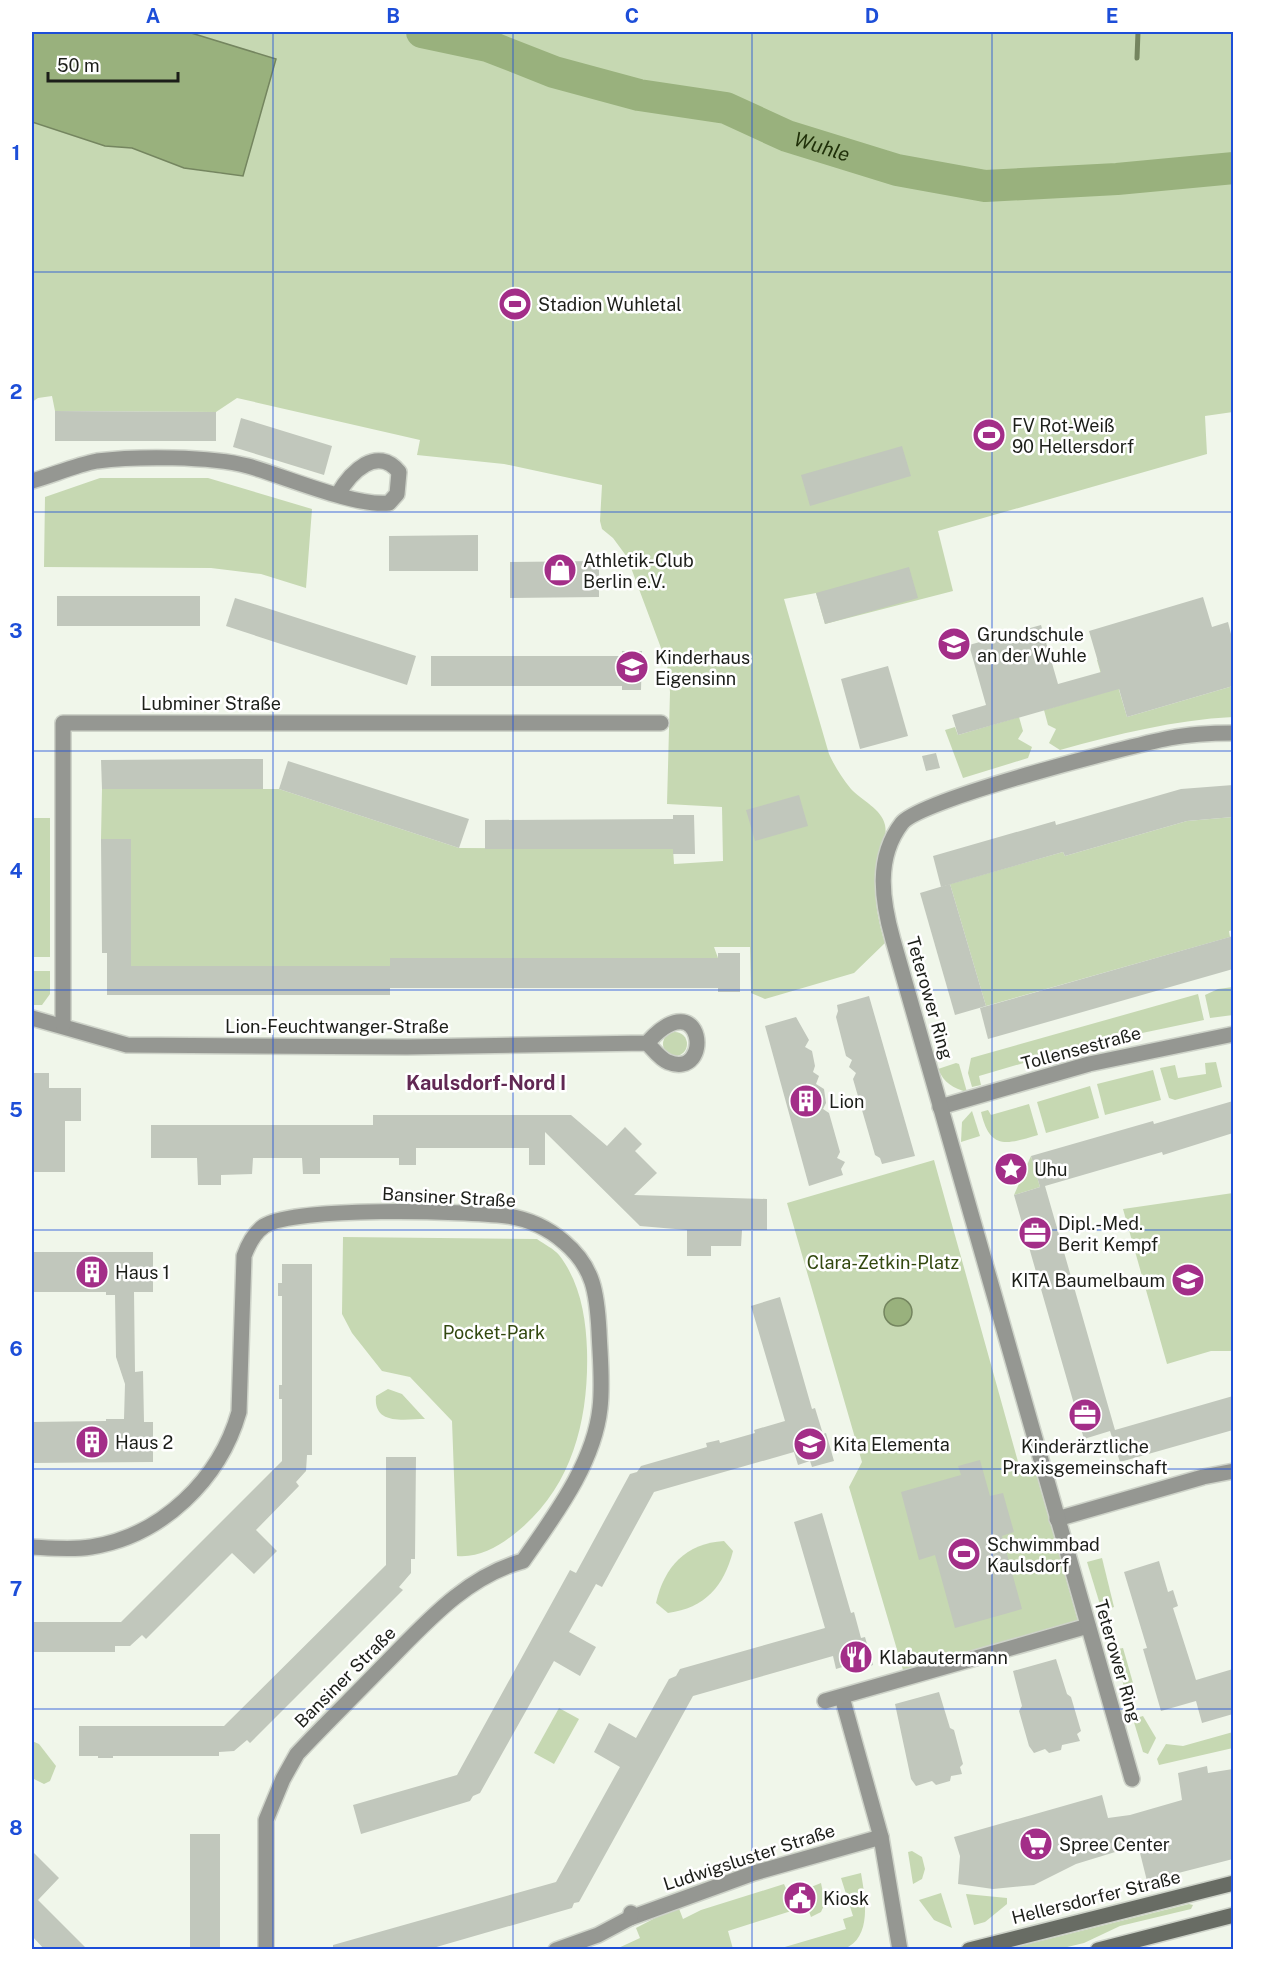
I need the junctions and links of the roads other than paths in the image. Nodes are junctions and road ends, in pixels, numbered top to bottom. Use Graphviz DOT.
graph roads {
  1 [pos="32,481"];
  2 [pos="338,494"];
  3 [pos="661,723"];
  4 [pos="1233,733"];
  5 [pos="32,1018"];
  6 [pos="63,1025"];
  7 [pos="1233,1034"];
  8 [pos="647,1043"];
  9 [pos="940,1107"];
  10 [pos="1233,1471"];
  11 [pos="1057,1519"];
  12 [pos="32,1548"];
  13 [pos="1088,1626"];
  14 [pos="842,1697"];
  15 [pos="825,1701"];
  16 [pos="1132,1779"];
  17 [pos="881,1837"];
  18 [pos="1233,1883"];
  19 [pos="1233,1915"];
  20 [pos="266,1950"];
  21 [pos="556,1950"];
  22 [pos="900,1950"];
  23 [pos="969,1950"];
  24 [pos="1098,1950"];
  1 -- 2 [label="street"];
  3 -- 6 [label="street, Lubminer Straße"];
  4 -- 9 [label="street, Teterower Ring"];
  5 -- 6 [label="street, Lion-Feuchtwanger-Straße"];
  6 -- 8 [label="street, Lion-Feuchtwanger-Straße"];
  7 -- 9 [label="street, Tollensestraße"];
  9 -- 11 [label="street, Teterower Ring"];
  10 -- 11 [label="street"];
  11 -- 13 [label="street, Teterower Ring"];
  12 -- 20 [label="street, Bansiner Straße"];
  13 -- 14 [label="street"];
  13 -- 16 [label="street, Teterower Ring"];
  14 -- 15 [label="street"];
  14 -- 17 [label="street"];
  17 -- 21 [label="street, Ludwigsluster Straße"];
  17 -- 22 [label="street"];
  18 -- 23 [label="main road, Hellersdorfer Straße"];
  19 -- 24 [label="main road"];
}
